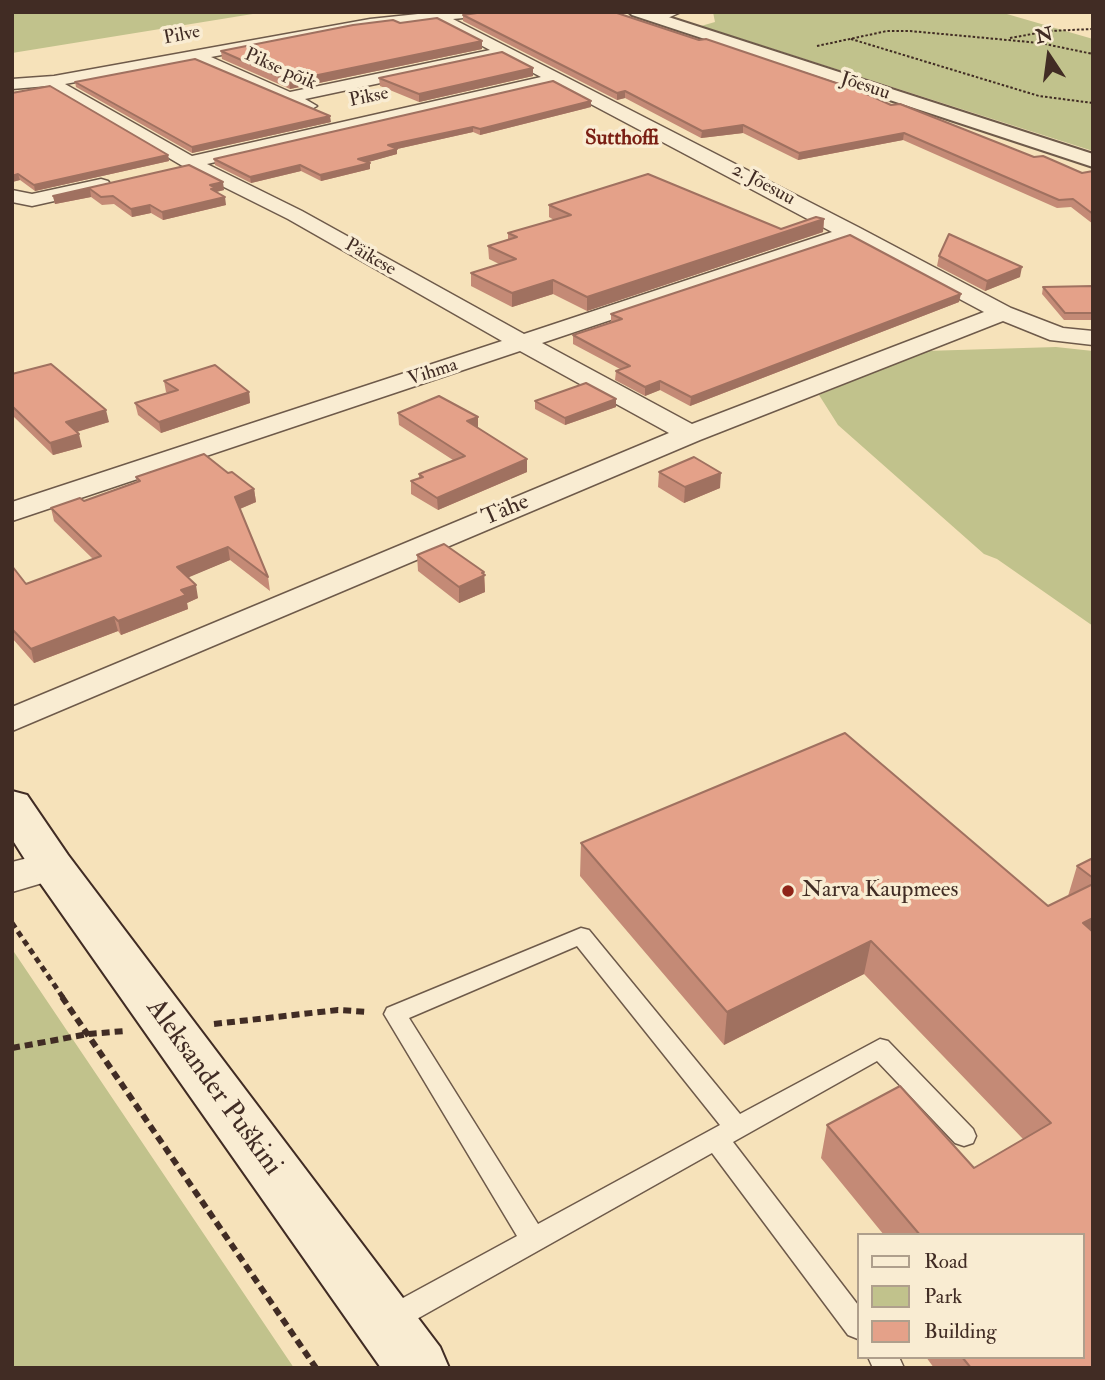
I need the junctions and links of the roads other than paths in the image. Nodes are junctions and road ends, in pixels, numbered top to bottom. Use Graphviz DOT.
graph roads {
  1 [pos="484,12"];
  2 [pos="637,12"];
  3 [pos="665,15"];
  4 [pos="438,17"];
  5 [pos="503,52"];
  6 [pos="194,55"];
  7 [pos="558,78"];
  8 [pos="54,83"];
  9 [pos="12,84"];
  10 [pos="12,92"];
  11 [pos="289,97"];
  12 [pos="350,124"];
  13 [pos="1093,161"];
  14 [pos="192,163"];
  15 [pos="168,170"];
  16 [pos="116,182"];
  17 [pos="18,198"];
  18 [pos="853,232"];
  19 [pos="1003,313"];
  20 [pos="1093,338"];
  21 [pos="525,343"];
  22 [pos="690,433"];
  23 [pos="12,512"];
  24 [pos="12,720"];
  25 [pos="12,805"];
  26 [pos="32,872"];
  27 [pos="726,1133"];
  28 [pos="964,1136"];
  29 [pos="534,1240"];
  30 [pos="383,1323"];
  31 [pos="856,1323"];
  32 [pos="418,1368"];
  1 -- 4 [label="street, Pilve"];
  2 -- 3 [label="street, Jõesuu"];
  3 -- 13 [label="street, Jõesuu"];
  4 -- 5 [label="street, 2. Jõesuu"];
  4 -- 6 [label="street, Pilve"];
  5 -- 7 [label="street, 2. Jõesuu"];
  5 -- 11 [label="street, Pikse"];
  6 -- 8 [label="street, Pilve"];
  6 -- 11 [label="street, Pikse põik"];
  7 -- 12 [label="street, Pikse"];
  7 -- 18 [label="street, 2. Jõesuu"];
  8 -- 9 [label="street, Pilve"];
  8 -- 10 [label="street"];
  8 -- 14 [label="street, Päikese"];
  11 -- 12 [label="street, Pikse põik"];
  12 -- 14 [label="street, Pikse"];
  14 -- 15 [label="street, Pikse"];
  14 -- 21 [label="street, Päikese"];
  16 -- 17 [label="street"];
  18 -- 19 [label="street, 2. Jõesuu"];
  18 -- 21 [label="street, Vihma"];
  19 -- 20 [label="street, 2. Jõesuu"];
  19 -- 22 [label="street, Tähe"];
  21 -- 22 [label="street, Päikese"];
  21 -- 23 [label="street, Vihma"];
  22 -- 24 [label="street, Tähe"];
  25 -- 26 [label="street, Aleksander Puškini"];
  26 -- 30 [label="street, Aleksander Puškini"];
  27 -- 28 [label="lane"];
  27 -- 29 [label="lane"];
  27 -- 29 [label="lane"];
  27 -- 31 [label="lane"];
  29 -- 30 [label="lane"];
  30 -- 32 [label="street, Aleksander Puškini"];
}
